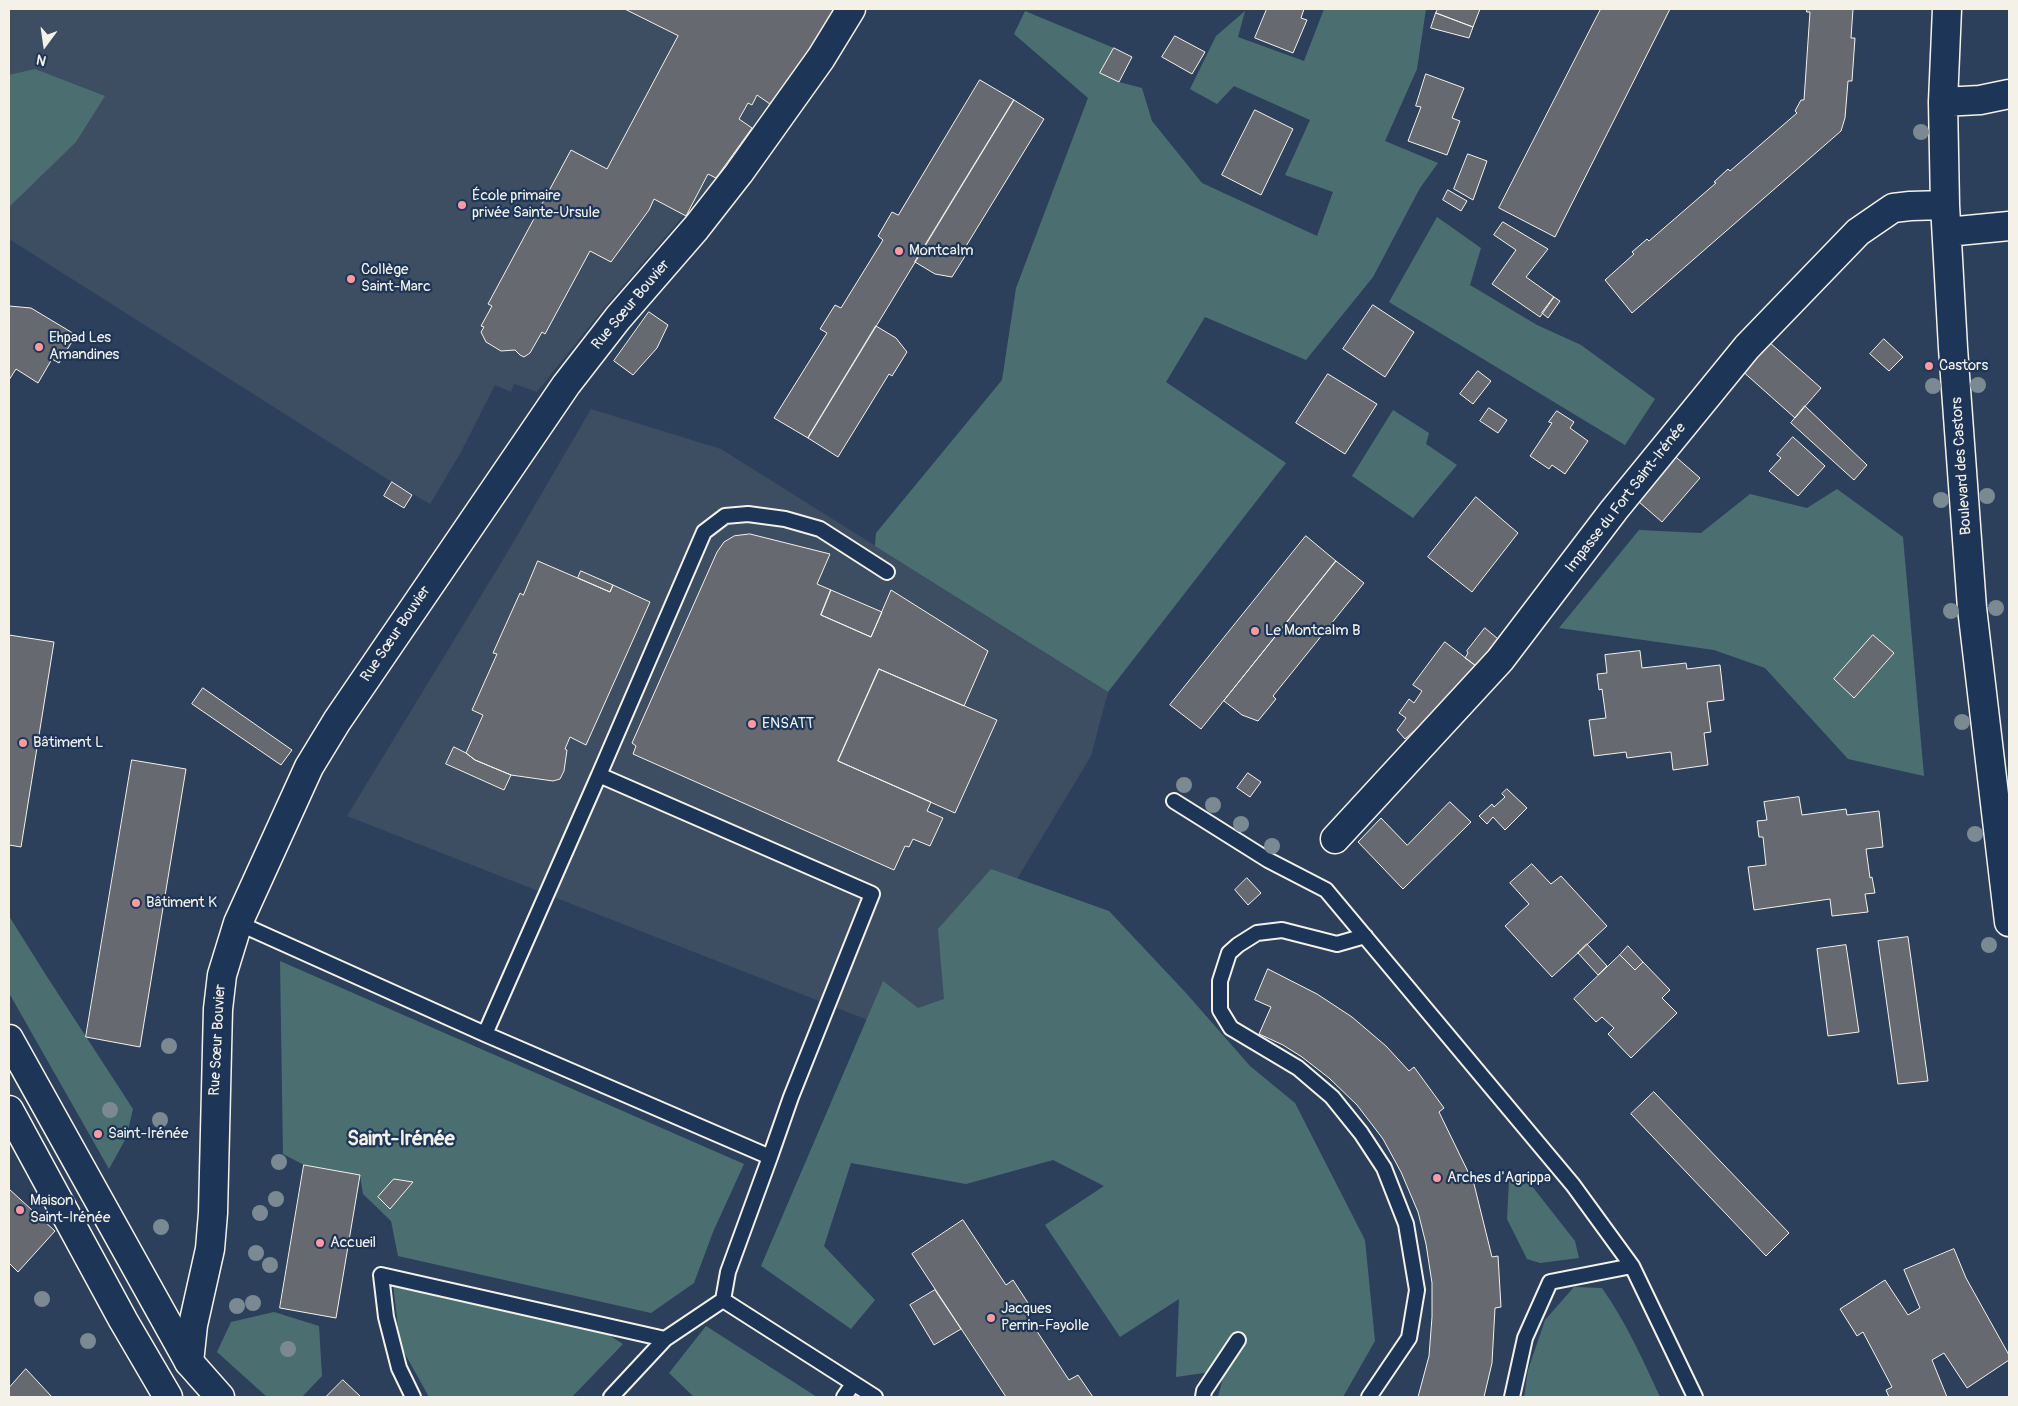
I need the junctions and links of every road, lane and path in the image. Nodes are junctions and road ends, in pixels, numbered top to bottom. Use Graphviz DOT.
graph roads {
  1 [pos="851,9"];
  2 [pos="1947,9"];
  3 [pos="2009,94"];
  4 [pos="1943,102"];
  5 [pos="1945,205"];
  6 [pos="2009,226"];
  7 [pos="1947,232"];
  8 [pos="887,572"];
  9 [pos="599,775"];
  10 [pos="1174,801"];
  11 [pos="1335,839"];
  12 [pos="2009,922"];
  13 [pos="238,923"];
  14 [pos="1365,936"];
  15 [pos="485,1034"];
  16 [pos="9,1039"];
  17 [pos="9,1110"];
  18 [pos="770,1157"];
  19 [pos="1632,1266"];
  20 [pos="723,1300"];
  21 [pos="665,1340"];
  22 [pos="1238,1340"];
  23 [pos="189,1362"];
  24 [pos="853,1384"];
  25 [pos="168,1397"];
  26 [pos="174,1397"];
  27 [pos="220,1397"];
  28 [pos="413,1397"];
  29 [pos="611,1397"];
  30 [pos="844,1397"];
  31 [pos="875,1397"];
  32 [pos="1202,1397"];
  33 [pos="1369,1397"];
  34 [pos="1512,1397"];
  35 [pos="1695,1397"];
  1 -- 13 [label="street, Rue Sœur Bouvier"];
  2 -- 4 [label="street, Boulevard des Castors"];
  3 -- 4 [label="street"];
  4 -- 5 [label="street, Boulevard des Castors"];
  5 -- 7 [label="street, Boulevard des Castors"];
  5 -- 11 [label="street, Impasse du Fort Saint-Irénée"];
  6 -- 7 [label="street"];
  7 -- 12 [label="street, Boulevard des Castors"];
  8 -- 9 [label="lane"];
  9 -- 15 [label="lane"];
  9 -- 18 [label="lane"];
  10 -- 14 [label="lane"];
  13 -- 15 [label="lane"];
  13 -- 23 [label="street, Rue Sœur Bouvier"];
  14 -- 19 [label="lane"];
  14 -- 33 [label="lane"];
  15 -- 18 [label="lane"];
  16 -- 23 [label="street"];
  17 -- 25 [label="street"];
  18 -- 20 [label="lane"];
  19 -- 34 [label="lane"];
  19 -- 35 [label="lane"];
  20 -- 21 [label="lane"];
  20 -- 24 [label="lane"];
  21 -- 28 [label="lane"];
  21 -- 29 [label="lane"];
  22 -- 32 [label="lane"];
  23 -- 26 [label="street, Rue Sœur Bouvier"];
  23 -- 27 [label="street"];
  24 -- 30 [label="lane"];
  24 -- 31 [label="lane"];
}
